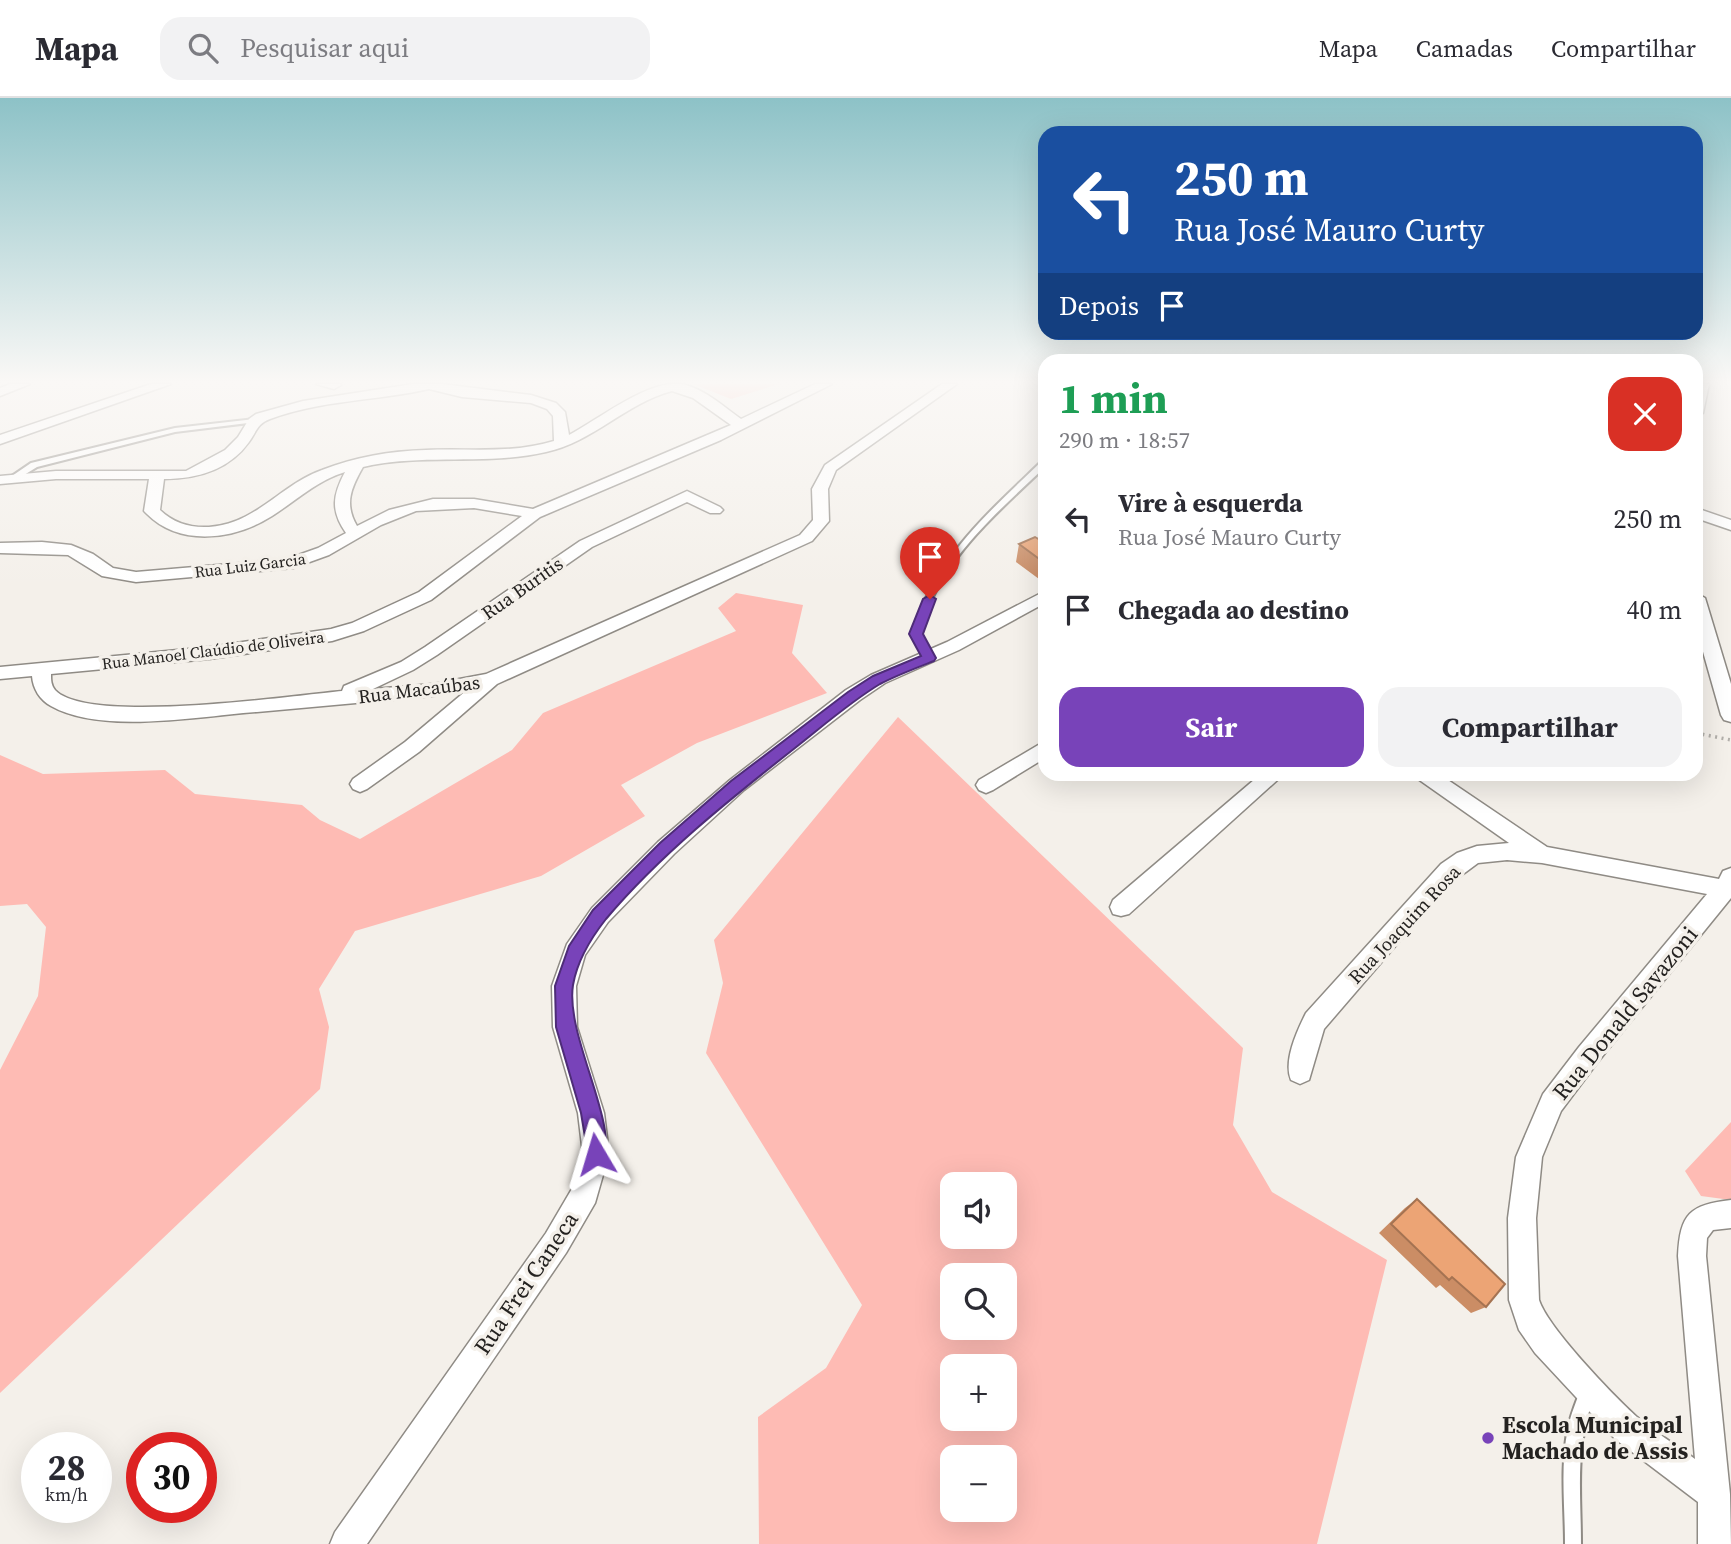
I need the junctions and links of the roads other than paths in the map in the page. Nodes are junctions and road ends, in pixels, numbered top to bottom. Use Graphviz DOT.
graph roads {
  1 [pos="88,451"];
  2 [pos="232,451"];
  3 [pos="518,451"];
  4 [pos="679,451"];
  5 [pos="854,451"];
  6 [pos="357,464"];
  7 [pos="1038,470"];
  8 [pos="157,477"];
  9 [pos="7,479"];
  10 [pos="715,510"];
  11 [pos="534,514"];
  12 [pos="1703,515"];
  13 [pos="1731,524"];
  14 [pos="355,536"];
  15 [pos="0,548"];
  16 [pos="1038,600"];
  17 [pos="1703,621"];
  18 [pos="929,658"];
  19 [pos="41,669"];
  20 [pos="0,673"];
  21 [pos="490,680"];
  22 [pos="333,698"];
  23 [pos="1731,715"];
  24 [pos="1038,752"];
  25 [pos="1266,781"];
  26 [pos="1435,781"];
  27 [pos="360,784"];
  28 [pos="986,785"];
  29 [pos="1542,855"];
  30 [pos="1728,883"];
  31 [pos="1121,907"];
  32 [pos="1300,1072"];
  33 [pos="1731,1214"];
  34 [pos="1589,1390"];
  35 [pos="1714,1494"];
  36 [pos="347,1544"];
  37 [pos="1573,1544"];
  38 [pos="1715,1544"];
  1 -- 9 [label="lane"];
  2 -- 8 [label="street"];
  3 -- 6 [label="street"];
  4 -- 11 [label="street, Rua Manoel Claúdio de Oliveira"];
  5 -- 21 [label="street, Rua Macaúbas"];
  6 -- 8 [label="street"];
  6 -- 14 [label="street"];
  7 -- 18 [label="lane"];
  8 -- 9 [label="street"];
  10 -- 22 [label="street, Rua Buritis"];
  11 -- 14 [label="street, Rua Luiz Garcia"];
  11 -- 19 [label="street, Rua Manoel Claúdio de Oliveira"];
  12 -- 13 [label="street"];
  14 -- 15 [label="street, Rua Luiz Garcia"];
  16 -- 18 [label="street, Rua Frei Caneca"];
  17 -- 23 [label="street"];
  18 -- 36 [label="street, Rua Frei Caneca"];
  19 -- 20 [label="street, Rua Manoel Claúdio de Oliveira"];
  19 -- 22 [label="street, Rua Macaúbas"];
  21 -- 22 [label="street, Rua Macaúbas"];
  21 -- 27 [label="street"];
  24 -- 28 [label="street"];
  25 -- 31 [label="street"];
  26 -- 29 [label="street"];
  29 -- 30 [label="street, Rua Joaquim Rosa"];
  29 -- 32 [label="street, Rua Joaquim Rosa"];
  30 -- 34 [label="street, Rua Donald Savazoni"];
  33 -- 35 [label="street"];
  34 -- 35 [label="street, Rua Donald Savazoni"];
  34 -- 37 [label="lane"];
  35 -- 38 [label="street"];
}
